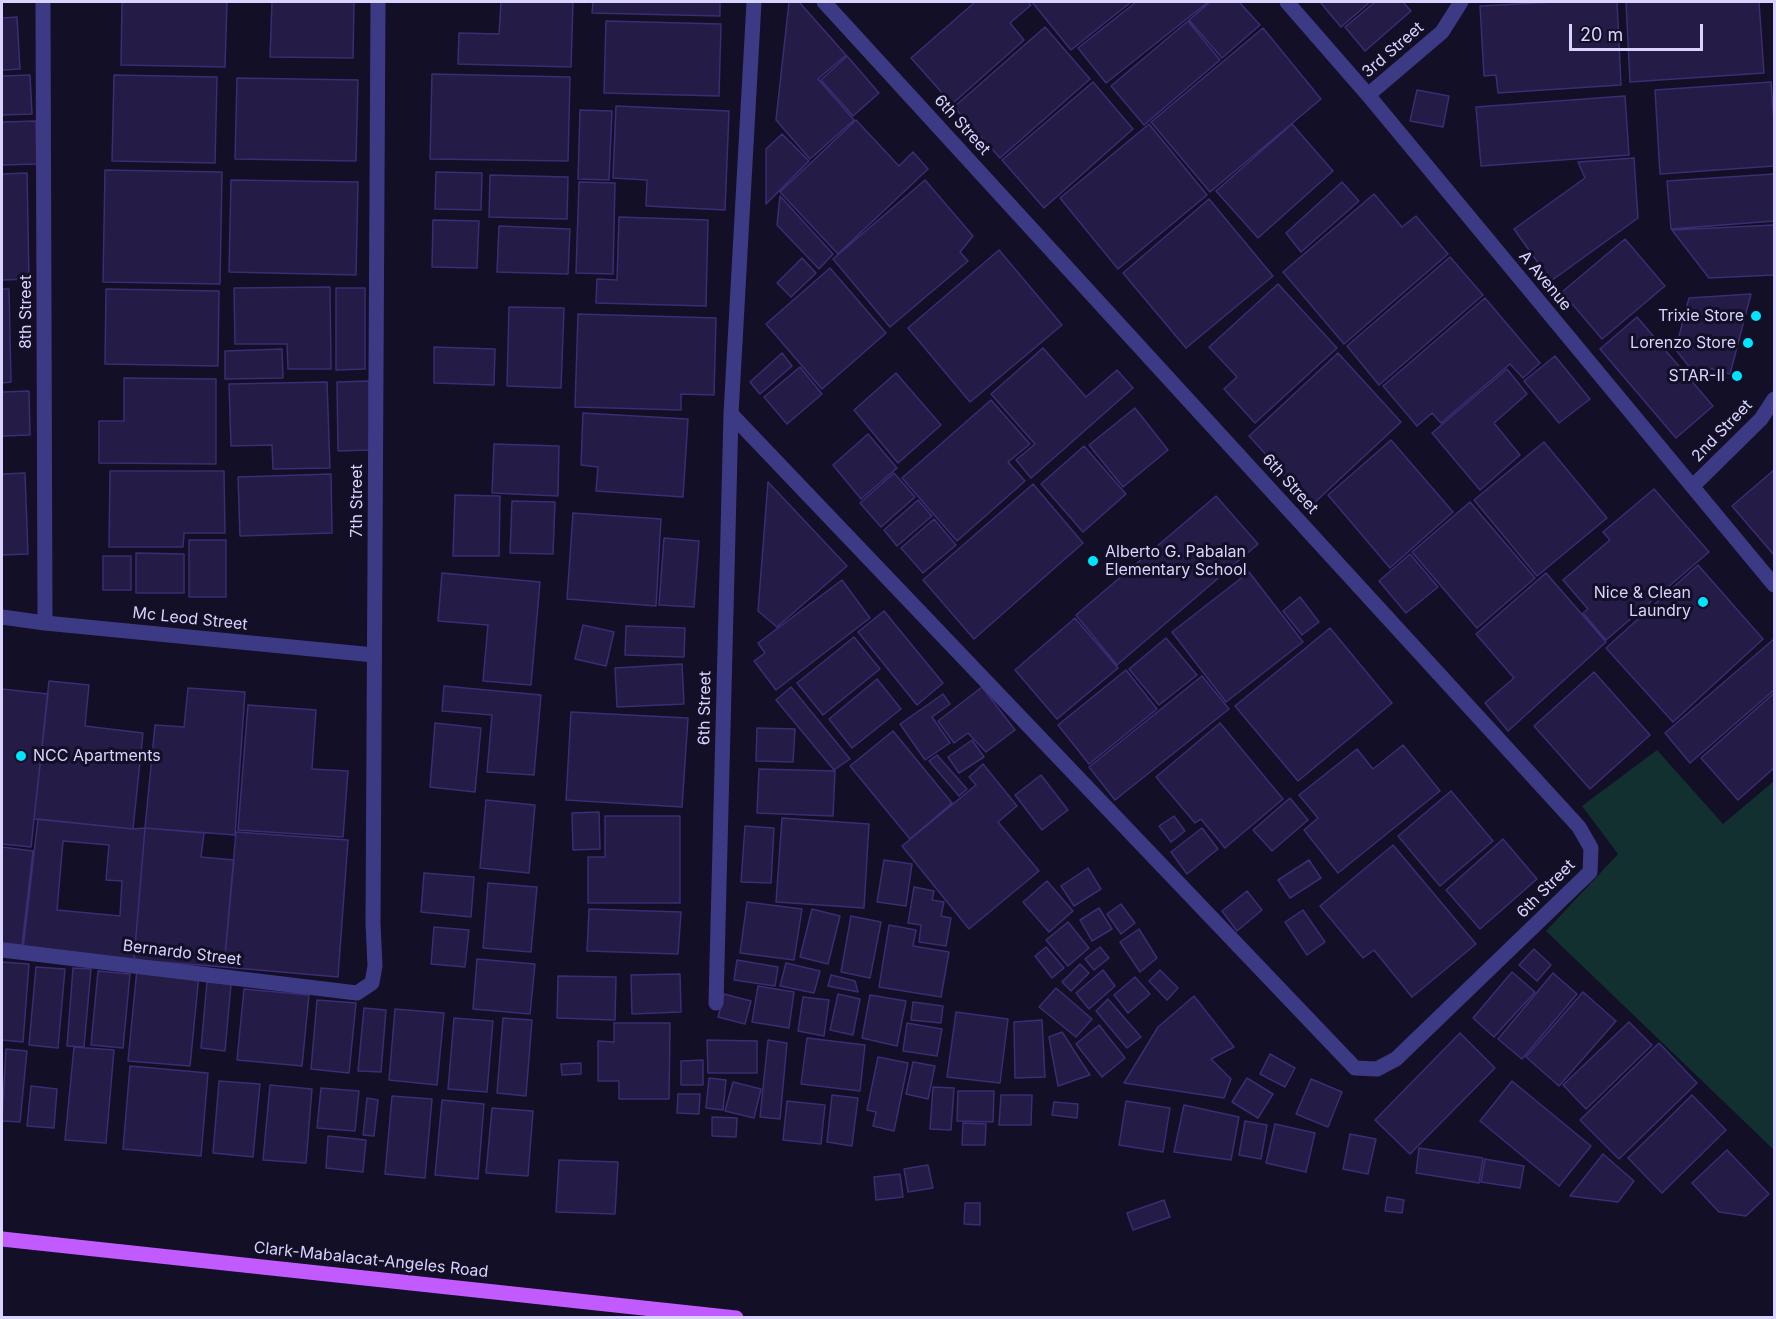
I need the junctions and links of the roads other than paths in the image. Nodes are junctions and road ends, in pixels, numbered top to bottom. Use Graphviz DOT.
graph roads {
  1 [pos="43,2"];
  2 [pos="378,2"];
  3 [pos="754,2"];
  4 [pos="824,2"];
  5 [pos="1287,2"];
  6 [pos="1461,2"];
  7 [pos="1368,95"];
  8 [pos="1774,399"];
  9 [pos="731,414"];
  10 [pos="1693,486"];
  11 [pos="1774,585"];
  12 [pos="2,617"];
  13 [pos="45,623"];
  14 [pos="374,655"];
  15 [pos="2,950"];
  16 [pos="357,993"];
  17 [pos="716,1004"];
  18 [pos="2,1239"];
  19 [pos="736,1317"];
  1 -- 13 [label="street, 8th Street"];
  2 -- 14 [label="street, 7th Street"];
  3 -- 9 [label="street, 6th Street"];
  4 -- 9 [label="street, 6th Street"];
  5 -- 7 [label="street, A Avenue"];
  6 -- 7 [label="street, 3rd Street"];
  7 -- 10 [label="street, A Avenue"];
  8 -- 10 [label="street, 2nd Street"];
  9 -- 17 [label="street, 6th Street"];
  10 -- 11 [label="street, A Avenue"];
  12 -- 13 [label="street, Mc Leod Street"];
  13 -- 14 [label="street, Mc Leod Street"];
  14 -- 16 [label="street, 7th Street"];
  15 -- 16 [label="street, Bernardo Street"];
  18 -- 19 [label="main road, Clark-Mabalacat-Angeles Road"];
}
